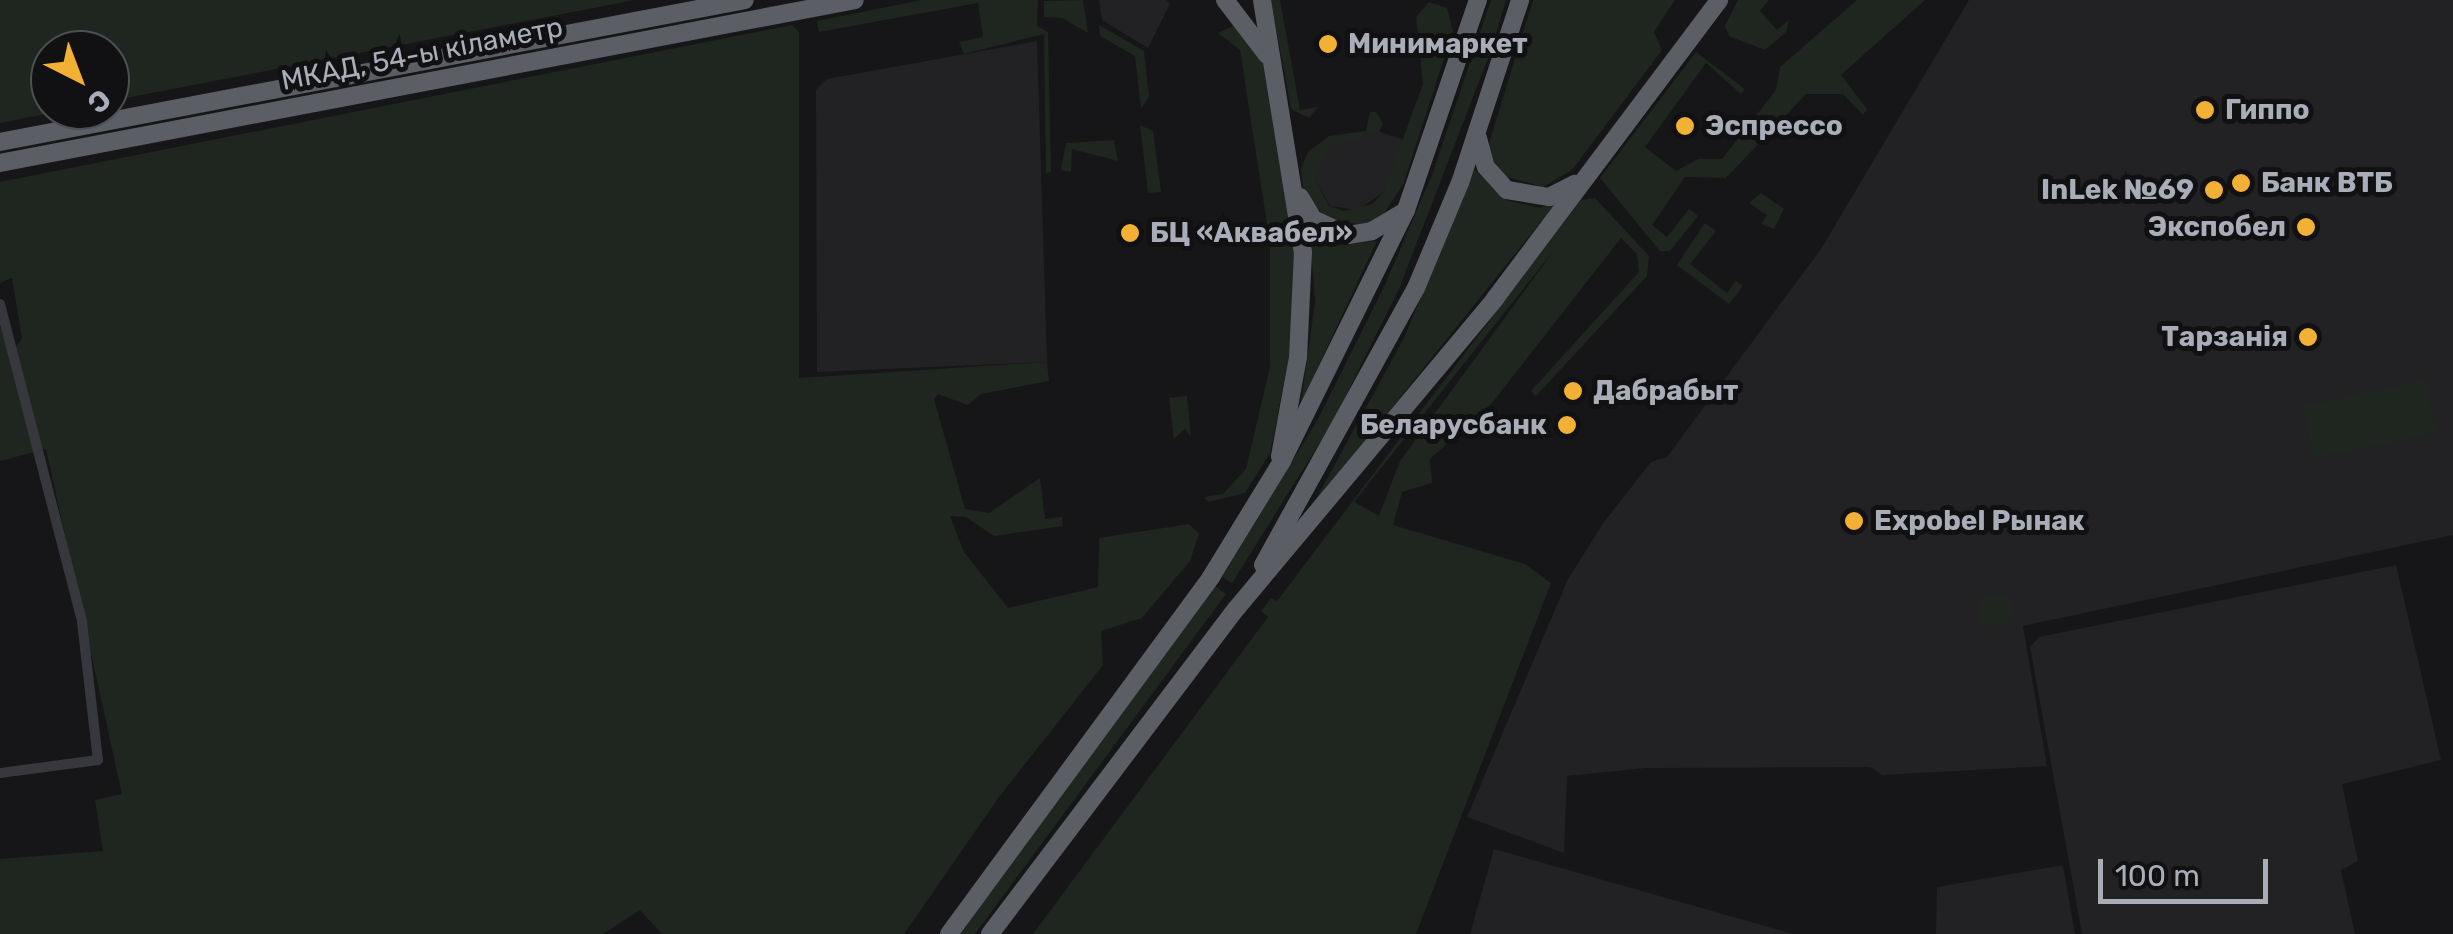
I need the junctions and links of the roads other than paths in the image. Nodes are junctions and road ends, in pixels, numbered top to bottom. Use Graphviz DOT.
graph roads {
  1 [pos="746,0"];
  2 [pos="855,0"];
  3 [pos="1225,0"];
  4 [pos="1262,0"];
  5 [pos="1478,0"];
  6 [pos="1520,0"];
  7 [pos="1719,0"];
  8 [pos="1276,75"];
  9 [pos="1477,132"];
  10 [pos="0,142"];
  11 [pos="1,163"];
  12 [pos="1584,178"];
  13 [pos="1296,190"];
  14 [pos="1406,210"];
  15 [pos="0,304"];
  16 [pos="1274,476"];
  17 [pos="1243,600"];
  18 [pos="0,773"];
  19 [pos="949,934"];
  20 [pos="990,934"];
  1 -- 10 [label="highway, МКАД, 54-ы кіламетр"];
  2 -- 11 [label="highway, МКАД, 54-ы кіламетр"];
  3 -- 8 [label="highway"];
  4 -- 8 [label="highway"];
  5 -- 14 [label="highway"];
  6 -- 9 [label="highway"];
  7 -- 12 [label="highway"];
  8 -- 13 [label="highway"];
  9 -- 12 [label="highway"];
  9 -- 17 [label="highway"];
  12 -- 17 [label="highway"];
  13 -- 14 [label="highway"];
  13 -- 16 [label="highway"];
  14 -- 16 [label="highway"];
  15 -- 18 [label="street"];
  16 -- 19 [label="highway"];
  17 -- 20 [label="highway"];
}
